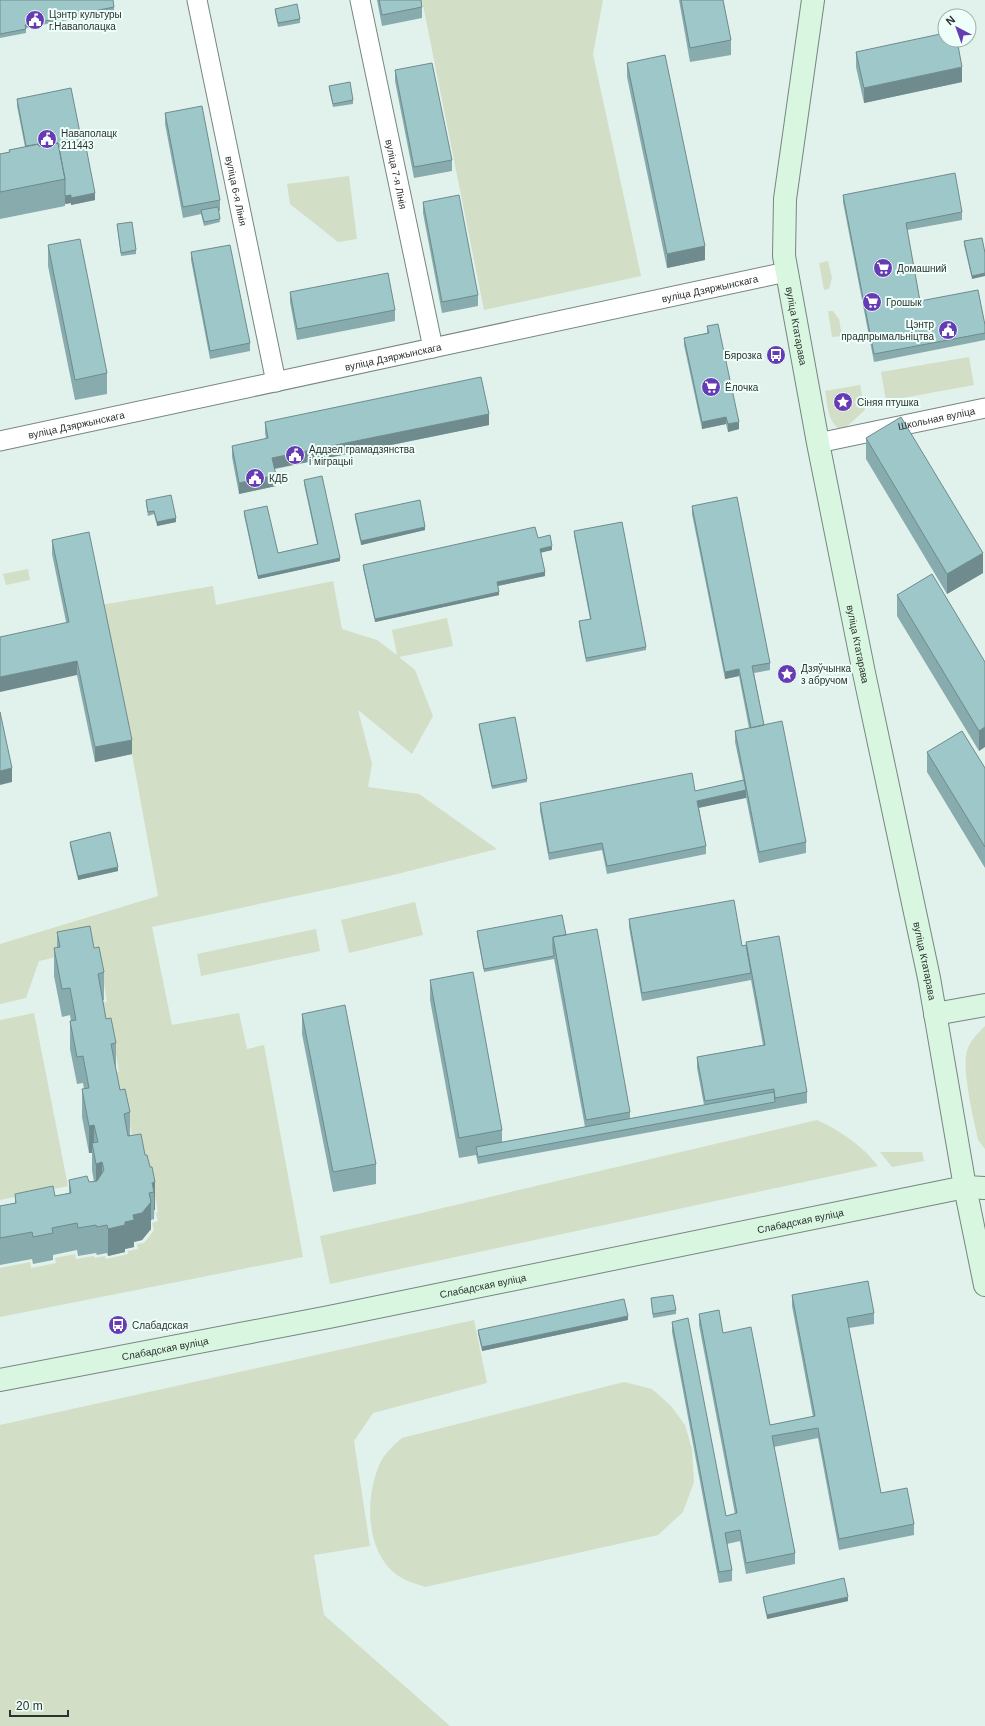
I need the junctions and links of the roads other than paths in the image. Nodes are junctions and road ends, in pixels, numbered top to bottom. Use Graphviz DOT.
graph roads {
  1 [pos="197,0"];
  2 [pos="360,0"];
  3 [pos="813,0"];
  4 [pos="786,272"];
  5 [pos="433,348"];
  6 [pos="276,382"];
  7 [pos="985,408"];
  8 [pos="0,441"];
  9 [pos="818,443"];
  10 [pos="985,1005"];
  11 [pos="935,1014"];
  12 [pos="975,1187"];
  13 [pos="985,1285"];
  14 [pos="0,1380"];
  1 -- 6 [label="street, вуліца 6-я Лінія"];
  2 -- 5 [label="street, вуліца 7-я Лінія"];
  3 -- 4 [label="main road, вуліца Ктатарава"];
  4 -- 5 [label="street, вуліца Дзяржынскага"];
  4 -- 9 [label="main road, вуліца Ктатарава"];
  5 -- 6 [label="street, вуліца Дзяржынскага"];
  6 -- 8 [label="street, вуліца Дзяржынскага"];
  7 -- 9 [label="street, Школьная вуліца"];
  9 -- 11 [label="main road, вуліца Ктатарава"];
  10 -- 11 [label="main road"];
  11 -- 12 [label="main road, вуліца Ктатарава"];
  12 -- 13 [label="main road, вуліца Ктатарава"];
  12 -- 14 [label="main road, Слабадская вуліца"];
}
